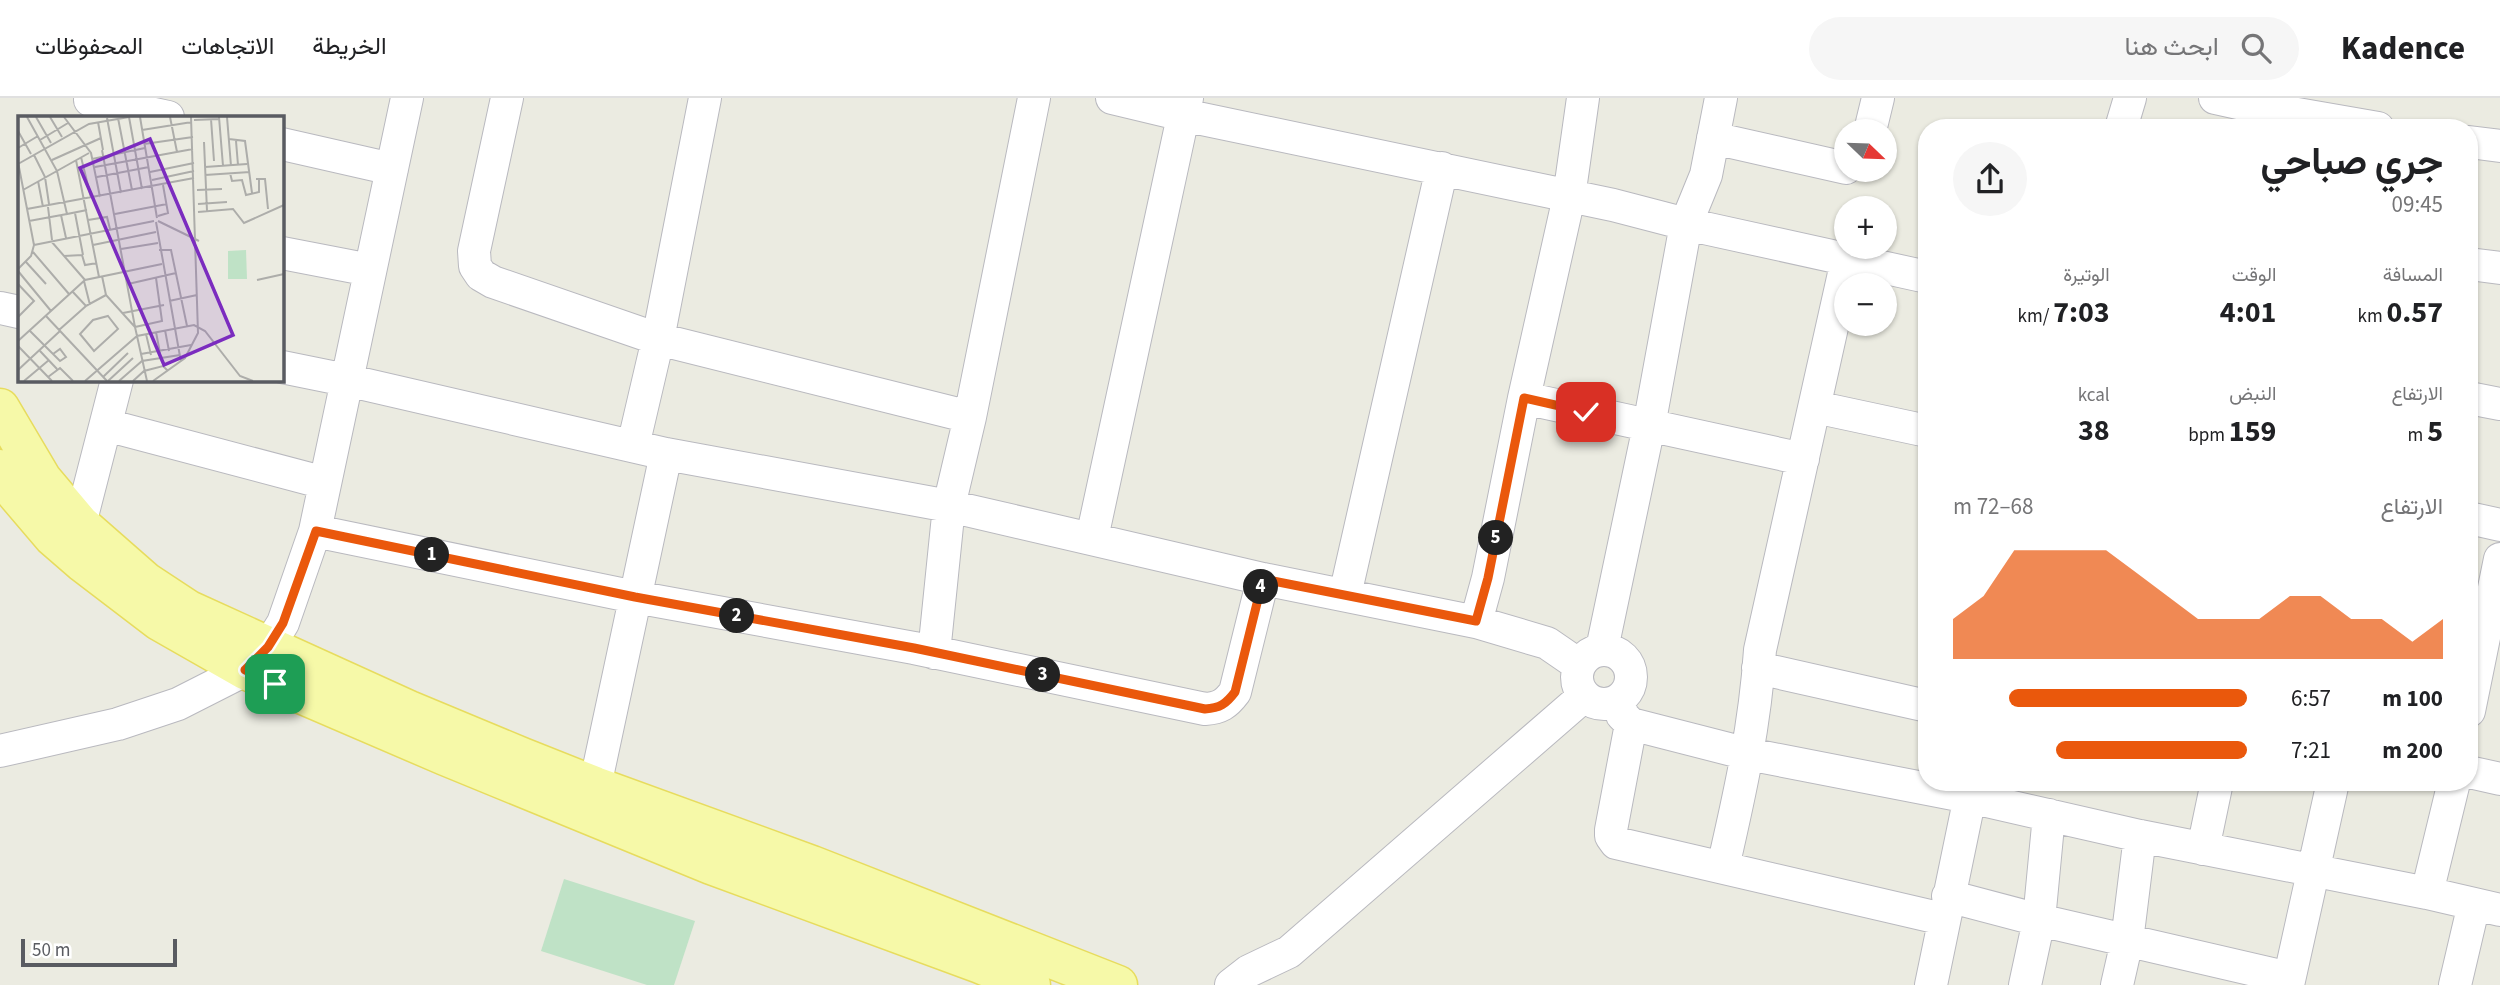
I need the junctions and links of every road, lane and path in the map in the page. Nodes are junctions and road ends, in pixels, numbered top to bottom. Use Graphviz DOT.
graph roads {
  1 [pos="181,98"];
  2 [pos="407,98"];
  3 [pos="507,98"];
  4 [pos="705,98"];
  5 [pos="1034,98"];
  6 [pos="1112,98"];
  7 [pos="1583,98"];
  8 [pos="1721,98"];
  9 [pos="1878,98"];
  10 [pos="2130,98"];
  11 [pos="2216,98"];
  12 [pos="89,105"];
  13 [pos="1185,107"];
  14 [pos="161,116"];
  15 [pos="177,116"];
  16 [pos="1873,119"];
  17 [pos="2124,119"];
  18 [pos="2326,119"];
  19 [pos="1713,138"];
  20 [pos="2478,143"];
  21 [pos="284,144"];
  22 [pos="2500,146"];
  23 [pos="1834,165"];
  24 [pos="1442,168"];
  25 [pos="392,169"];
  26 [pos="1569,197"];
  27 [pos="1686,224"];
  28 [pos="284,253"];
  29 [pos="1847,260"];
  30 [pos="2478,265"];
  31 [pos="2500,268"];
  32 [pos="370,270"];
  33 [pos="1918,275"];
  34 [pos="0,308"];
  35 [pos="18,312"];
  36 [pos="658,339"];
  37 [pos="284,367"];
  38 [pos="346,380"];
  39 [pos="117,382"];
  40 [pos="1524,398"];
  41 [pos="2478,400"];
  42 [pos="2500,404"];
  43 [pos="1815,407"];
  44 [pos="0,408"];
  45 [pos="970,417"];
  46 [pos="106,425"];
  47 [pos="1649,426"];
  48 [pos="1918,429"];
  49 [pos="633,446"];
  50 [pos="666,454"];
  51 [pos="1803,459"];
  52 [pos="0,469"];
  53 [pos="325,483"];
  54 [pos="948,506"];
  55 [pos="2478,520"];
  56 [pos="80,524"];
  57 [pos="2500,525"];
  58 [pos="316,531"];
  59 [pos="1092,538"];
  60 [pos="2500,559"];
  61 [pos="1263,579"];
  62 [pos="1345,595"];
  63 [pos="635,597"];
  64 [pos="1476,621"];
  65 [pos="934,653"];
  66 [pos="2483,656"];
  67 [pos="1590,657"];
  68 [pos="256,659"];
  69 [pos="1759,668"];
  70 [pos="2478,676"];
  71 [pos="1584,696"];
  72 [pos="1918,704"];
  73 [pos="1625,712"];
  74 [pos="0,751"];
  75 [pos="1748,754"];
  76 [pos="2478,774"];
  77 [pos="2500,779"];
  78 [pos="1918,781"];
  79 [pos="595,786"];
  80 [pos="1971,791"];
  81 [pos="1977,791"];
  82 [pos="2215,791"];
  83 [pos="2331,791"];
  84 [pos="2452,791"];
  85 [pos="2049,815"];
  86 [pos="2140,836"];
  87 [pos="2203,849"];
  88 [pos="1723,867"];
  89 [pos="2314,870"];
  90 [pos="2427,893"];
  91 [pos="1945,907"];
  92 [pos="2487,907"];
  93 [pos="2039,919"];
  94 [pos="2127,941"];
  95 [pos="1289,952"];
  96 [pos="2289,982"];
  97 [pos="1031,985"];
  98 [pos="1118,985"];
  99 [pos="1231,985"];
  100 [pos="1276,985"];
  101 [pos="1931,985"];
  102 [pos="2025,985"];
  103 [pos="2117,985"];
  104 [pos="2455,985"];
  1 -- 15 [label="street"];
  2 -- 25 [label="street"];
  3 -- 36 [label="street"];
  4 -- 36 [label="street"];
  5 -- 45 [label="street"];
  6 -- 13 [label="street"];
  7 -- 26 [label="street"];
  8 -- 19 [label="street"];
  9 -- 16 [label="street"];
  10 -- 17 [label="street"];
  11 -- 18 [label="street"];
  12 -- 14 [label="street"];
  13 -- 24 [label="street"];
  13 -- 59 [label="street"];
  19 -- 23 [label="street"];
  19 -- 27 [label="street"];
  20 -- 22 [label="street"];
  21 -- 25 [label="street"];
  24 -- 26 [label="street"];
  24 -- 62 [label="street"];
  25 -- 32 [label="street"];
  26 -- 27 [label="street"];
  26 -- 40 [label="street"];
  27 -- 29 [label="street"];
  27 -- 47 [label="street"];
  28 -- 32 [label="street"];
  29 -- 33 [label="street"];
  29 -- 43 [label="street"];
  30 -- 31 [label="street"];
  32 -- 38 [label="street"];
  34 -- 35 [label="street"];
  36 -- 45 [label="street"];
  36 -- 49 [label="street"];
  37 -- 38 [label="street"];
  38 -- 49 [label="street"];
  38 -- 53 [label="street"];
  39 -- 46 [label="street"];
  40 -- 47 [label="street"];
  40 -- 64 [label="street"];
  41 -- 42 [label="street"];
  43 -- 48 [label="street"];
  43 -- 51 [label="street"];
  44 -- 56 [label="main road"];
  45 -- 54 [label="street"];
  46 -- 53 [label="street"];
  46 -- 56 [label="street"];
  47 -- 51 [label="street"];
  47 -- 67 [label="street"];
  49 -- 50 [label="street"];
  50 -- 54 [label="street"];
  50 -- 63 [label="street"];
  51 -- 69 [label="street"];
  52 -- 68 [label="main road"];
  53 -- 58 [label="street"];
  54 -- 59 [label="street"];
  54 -- 65 [label="street"];
  55 -- 57 [label="street"];
  56 -- 68 [label="main road"];
  58 -- 63 [label="street"];
  58 -- 68 [label="street"];
  59 -- 61 [label="street"];
  60 -- 66 [label="street"];
  61 -- 62 [label="street"];
  61 -- 65 [label="street"];
  62 -- 64 [label="street"];
  63 -- 65 [label="street"];
  63 -- 79 [label="street"];
  64 -- 67 [label="street"];
  66 -- 70 [label="street"];
  67 -- 71 [label="street"];
  67 -- 73 [label="street"];
  68 -- 74 [label="street"];
  68 -- 79 [label="main road"];
  68 -- 97 [label="main road"];
  69 -- 72 [label="street"];
  69 -- 75 [label="street"];
  71 -- 73 [label="street"];
  71 -- 95 [label="street"];
  73 -- 75 [label="street"];
  73 -- 88 [label="street"];
  75 -- 78 [label="street"];
  75 -- 88 [label="street"];
  76 -- 77 [label="street"];
  79 -- 98 [label="main road"];
  80 -- 91 [label="street"];
  81 -- 85 [label="street"];
  82 -- 87 [label="street"];
  83 -- 89 [label="street"];
  84 -- 90 [label="street"];
  85 -- 86 [label="street"];
  85 -- 93 [label="street"];
  86 -- 87 [label="street"];
  86 -- 94 [label="street"];
  87 -- 89 [label="street"];
  88 -- 91 [label="street"];
  89 -- 90 [label="street"];
  89 -- 96 [label="street"];
  90 -- 92 [label="street"];
  91 -- 93 [label="street"];
  91 -- 101 [label="street"];
  92 -- 104 [label="street"];
  93 -- 94 [label="street"];
  93 -- 102 [label="street"];
  94 -- 96 [label="street"];
  94 -- 103 [label="street"];
  95 -- 99 [label="street"];
  95 -- 100 [label="street"];
}
